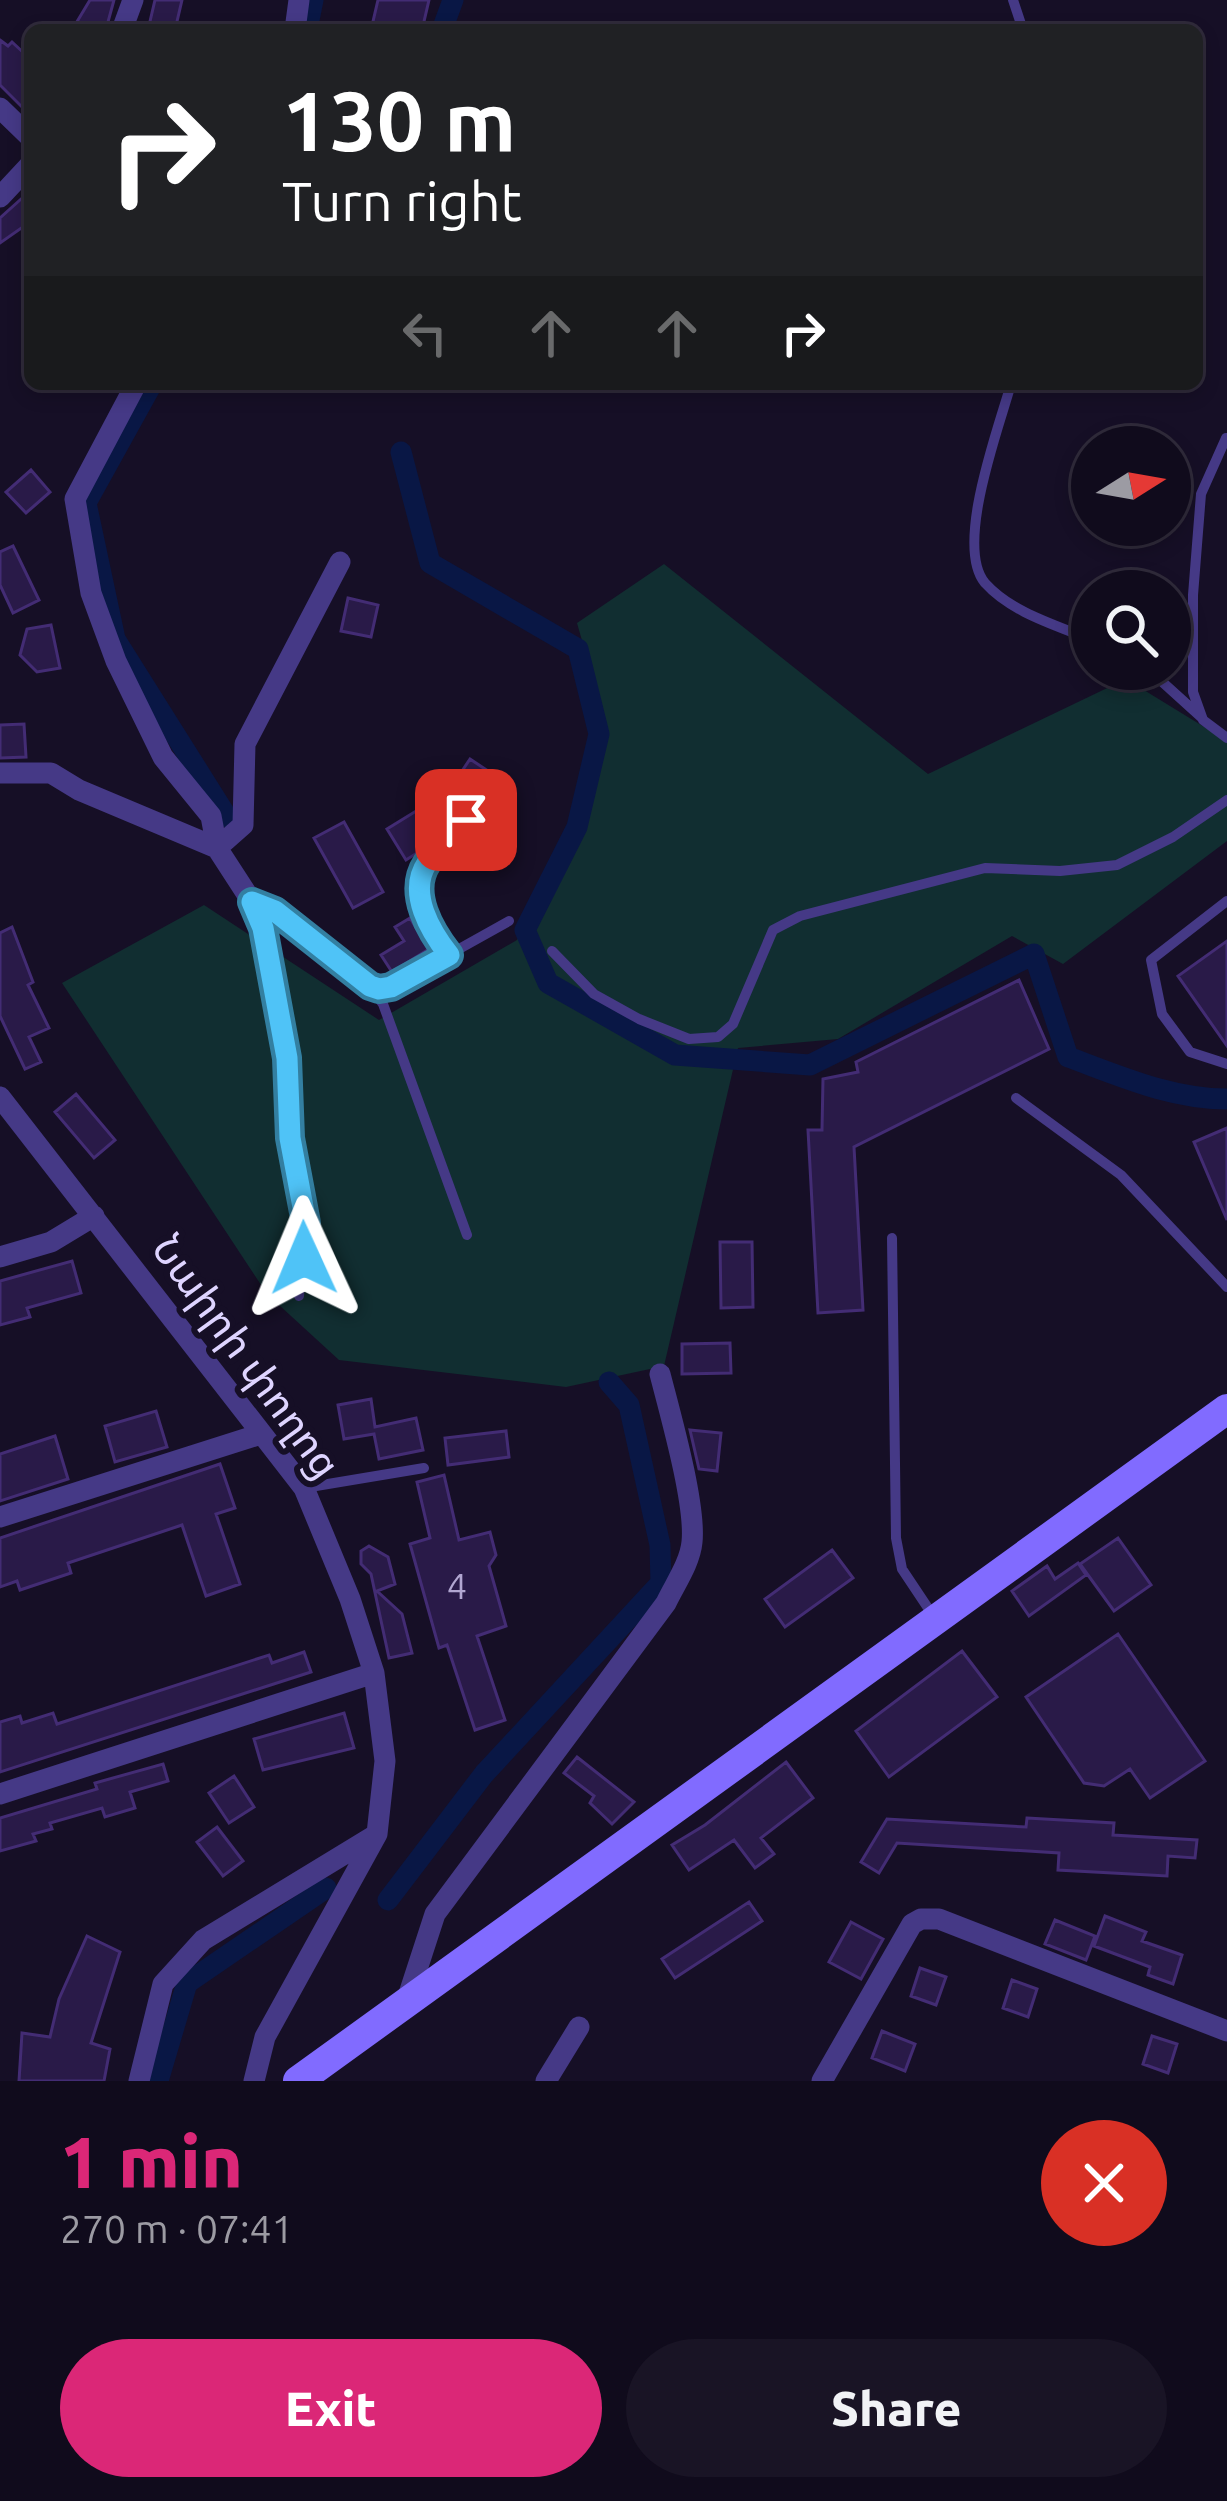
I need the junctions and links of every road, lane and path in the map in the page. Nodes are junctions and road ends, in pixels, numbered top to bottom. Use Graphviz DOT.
graph roads {
  1 [pos="0,108"];
  2 [pos="24,131"];
  3 [pos="24,171"];
  4 [pos="0,197"];
  5 [pos="133,390"];
  6 [pos="1009,390"];
  7 [pos="1226,438"];
  8 [pos="340,562"];
  9 [pos="1071,631"];
  10 [pos="1171,690"];
  11 [pos="1203,720"];
  12 [pos="1227,738"];
  13 [pos="0,773"];
  14 [pos="1227,800"];
  15 [pos="466,820"];
  16 [pos="217,848"];
  17 [pos="1227,901"];
  18 [pos="252,902"];
  19 [pos="509,921"];
  20 [pos="552,951"];
  21 [pos="449,955"];
  22 [pos="370,986"];
  23 [pos="1227,1064"];
  24 [pos="0,1097"];
  25 [pos="1016,1098"];
  26 [pos="94,1216"];
  27 [pos="467,1234"];
  28 [pos="892,1238"];
  29 [pos="0,1257"];
  30 [pos="1227,1288"];
  31 [pos="299,1297"];
  32 [pos="660,1374"];
  33 [pos="1227,1408"];
  34 [pos="262,1434"];
  35 [pos="424,1468"];
  36 [pos="304,1488"];
  37 [pos="0,1517"];
  38 [pos="936,1620"];
  39 [pos="374,1672"];
  40 [pos="0,1794"];
  41 [pos="377,1834"];
  42 [pos="405,2006"];
  43 [pos="579,2027"];
  44 [pos="1227,2031"];
  45 [pos="139,2081"];
  46 [pos="254,2081"];
  47 [pos="298,2081"];
  48 [pos="546,2081"];
  49 [pos="822,2081"];
  1 -- 2 [label="street"];
  3 -- 4 [label="street"];
  5 -- 16 [label="street"];
  6 -- 9 [label="lane"];
  7 -- 11 [label="lane"];
  8 -- 16 [label="street"];
  10 -- 11 [label="lane"];
  11 -- 12 [label="lane"];
  13 -- 16 [label="street"];
  14 -- 20 [label="lane"];
  15 -- 21 [label="lane"];
  16 -- 18 [label="street"];
  17 -- 23 [label="lane"];
  18 -- 22 [label="lane"];
  18 -- 31 [label="lane"];
  19 -- 21 [label="lane"];
  21 -- 22 [label="lane"];
  22 -- 27 [label="lane"];
  24 -- 26 [label="street, Նաիրի փողոց"];
  25 -- 30 [label="lane"];
  26 -- 29 [label="street"];
  26 -- 34 [label="street, Նաիրի փողոց"];
  28 -- 38 [label="lane"];
  32 -- 42 [label="street"];
  33 -- 38 [label="main road"];
  34 -- 36 [label="street, Նաիրի փողոց"];
  34 -- 37 [label="street"];
  35 -- 36 [label="lane"];
  36 -- 39 [label="street, Նաիրի փողոց"];
  38 -- 42 [label="main road"];
  39 -- 40 [label="street"];
  39 -- 41 [label="street, Նաիրի փողոց"];
  41 -- 45 [label="street"];
  41 -- 46 [label="street"];
  42 -- 47 [label="main road"];
  43 -- 48 [label="street"];
  44 -- 49 [label="street"];
}
